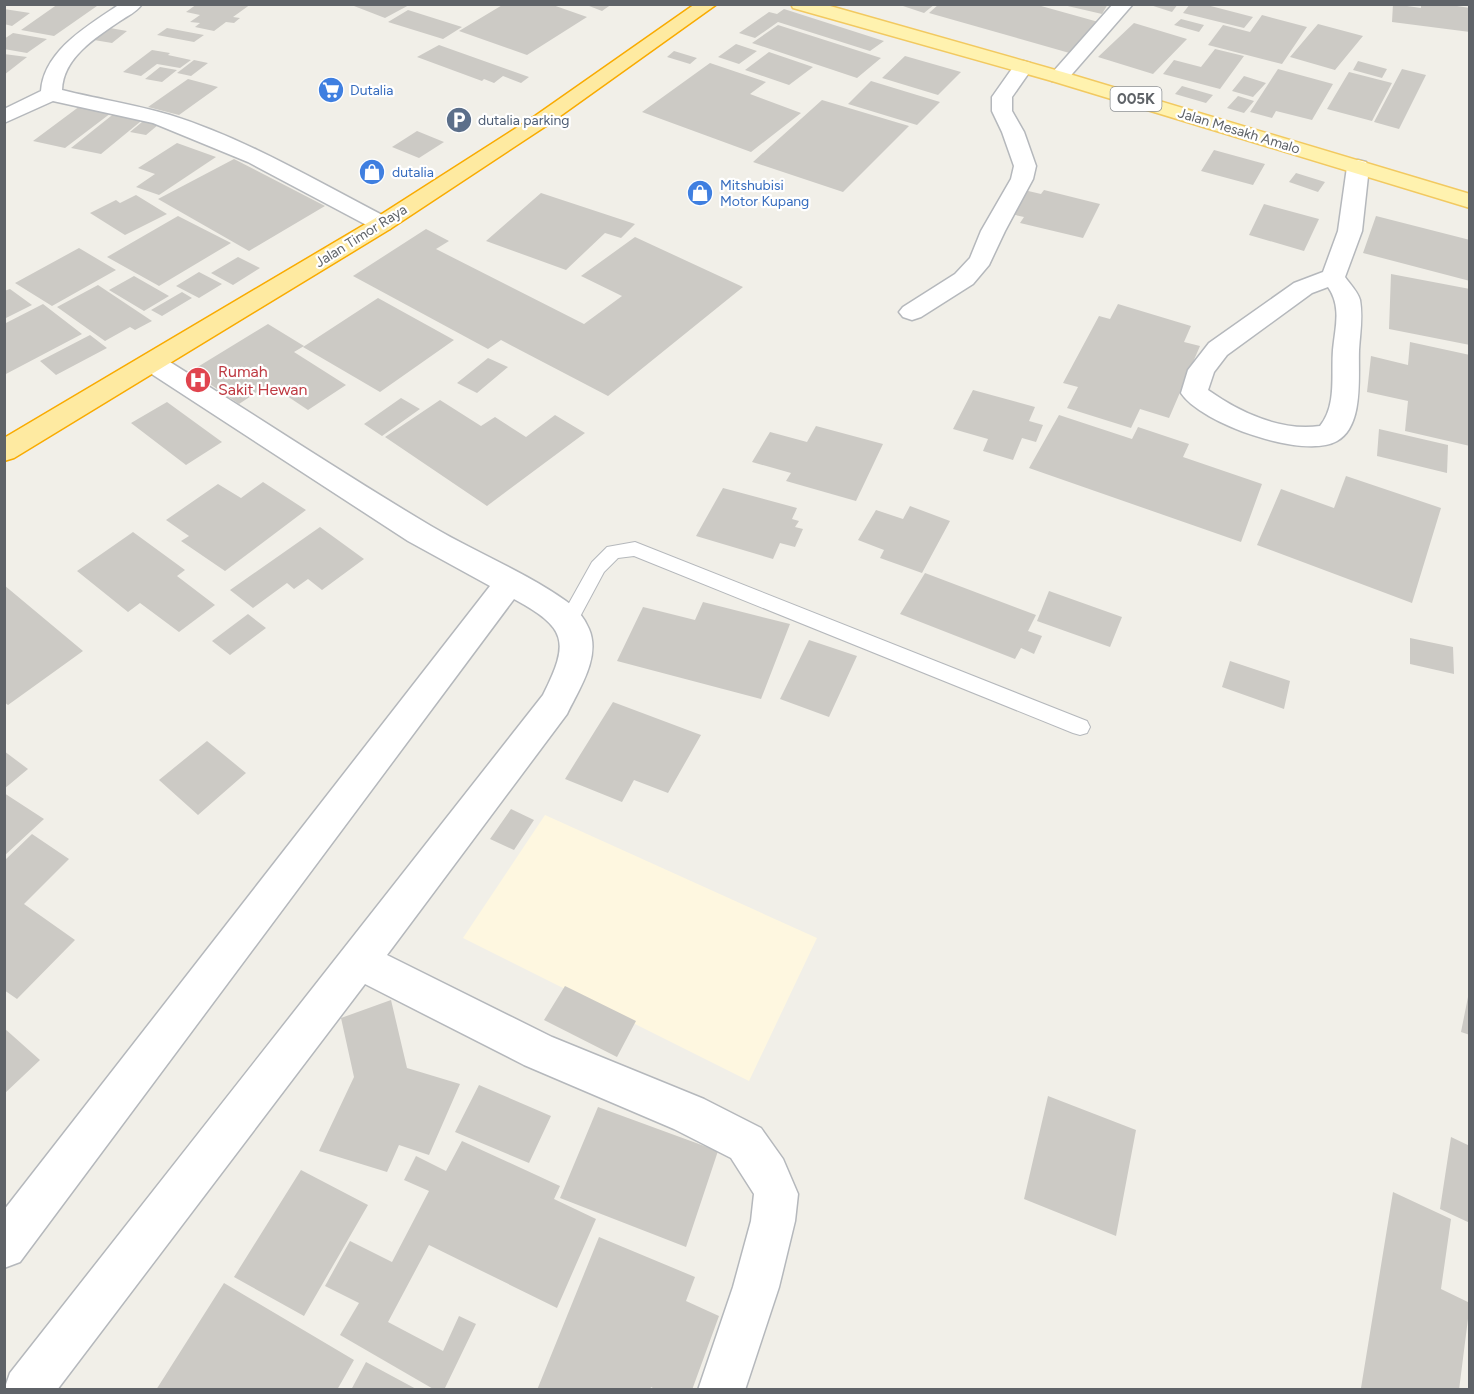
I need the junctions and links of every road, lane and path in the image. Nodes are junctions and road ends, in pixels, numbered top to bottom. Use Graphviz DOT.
graph roads {
  1 [pos="133,4"];
  2 [pos="708,4"];
  3 [pos="800,4"];
  4 [pos="1124,4"];
  5 [pos="1023,67"];
  6 [pos="1059,76"];
  7 [pos="51,94"];
  8 [pos="4,117"];
  9 [pos="1358,167"];
  10 [pos="1470,201"];
  11 [pos="382,224"];
  12 [pos="1333,277"];
  13 [pos="912,312"];
  14 [pos="153,363"];
  15 [pos="4,451"];
  16 [pos="509,584"];
  17 [pos="568,621"];
  18 [pos="1080,727"];
  19 [pos="359,961"];
  20 [pos="4,1246"];
  21 [pos="27,1389"];
  22 [pos="721,1389"];
  1 -- 7 [label="street"];
  2 -- 11 [label="highway, Jalan Timor Raya"];
  3 -- 5 [label="main road, Jalan Mesakh Amalo / 005K"];
  4 -- 6 [label="street"];
  5 -- 6 [label="main road, Jalan Mesakh Amalo / 005K"];
  5 -- 13 [label="street"];
  6 -- 9 [label="main road, Jalan Mesakh Amalo / 005K"];
  7 -- 8 [label="street"];
  7 -- 11 [label="street"];
  9 -- 10 [label="main road, Jalan Mesakh Amalo / 005K"];
  9 -- 12 [label="street"];
  11 -- 14 [label="highway, Jalan Timor Raya"];
  12 -- 12 [label="street"];
  14 -- 15 [label="highway, Jalan Timor Raya"];
  14 -- 16 [label="street"];
  16 -- 17 [label="street"];
  16 -- 20 [label="street"];
  17 -- 18 [label="lane"];
  17 -- 19 [label="street"];
  19 -- 21 [label="street"];
  19 -- 22 [label="street"];
}
